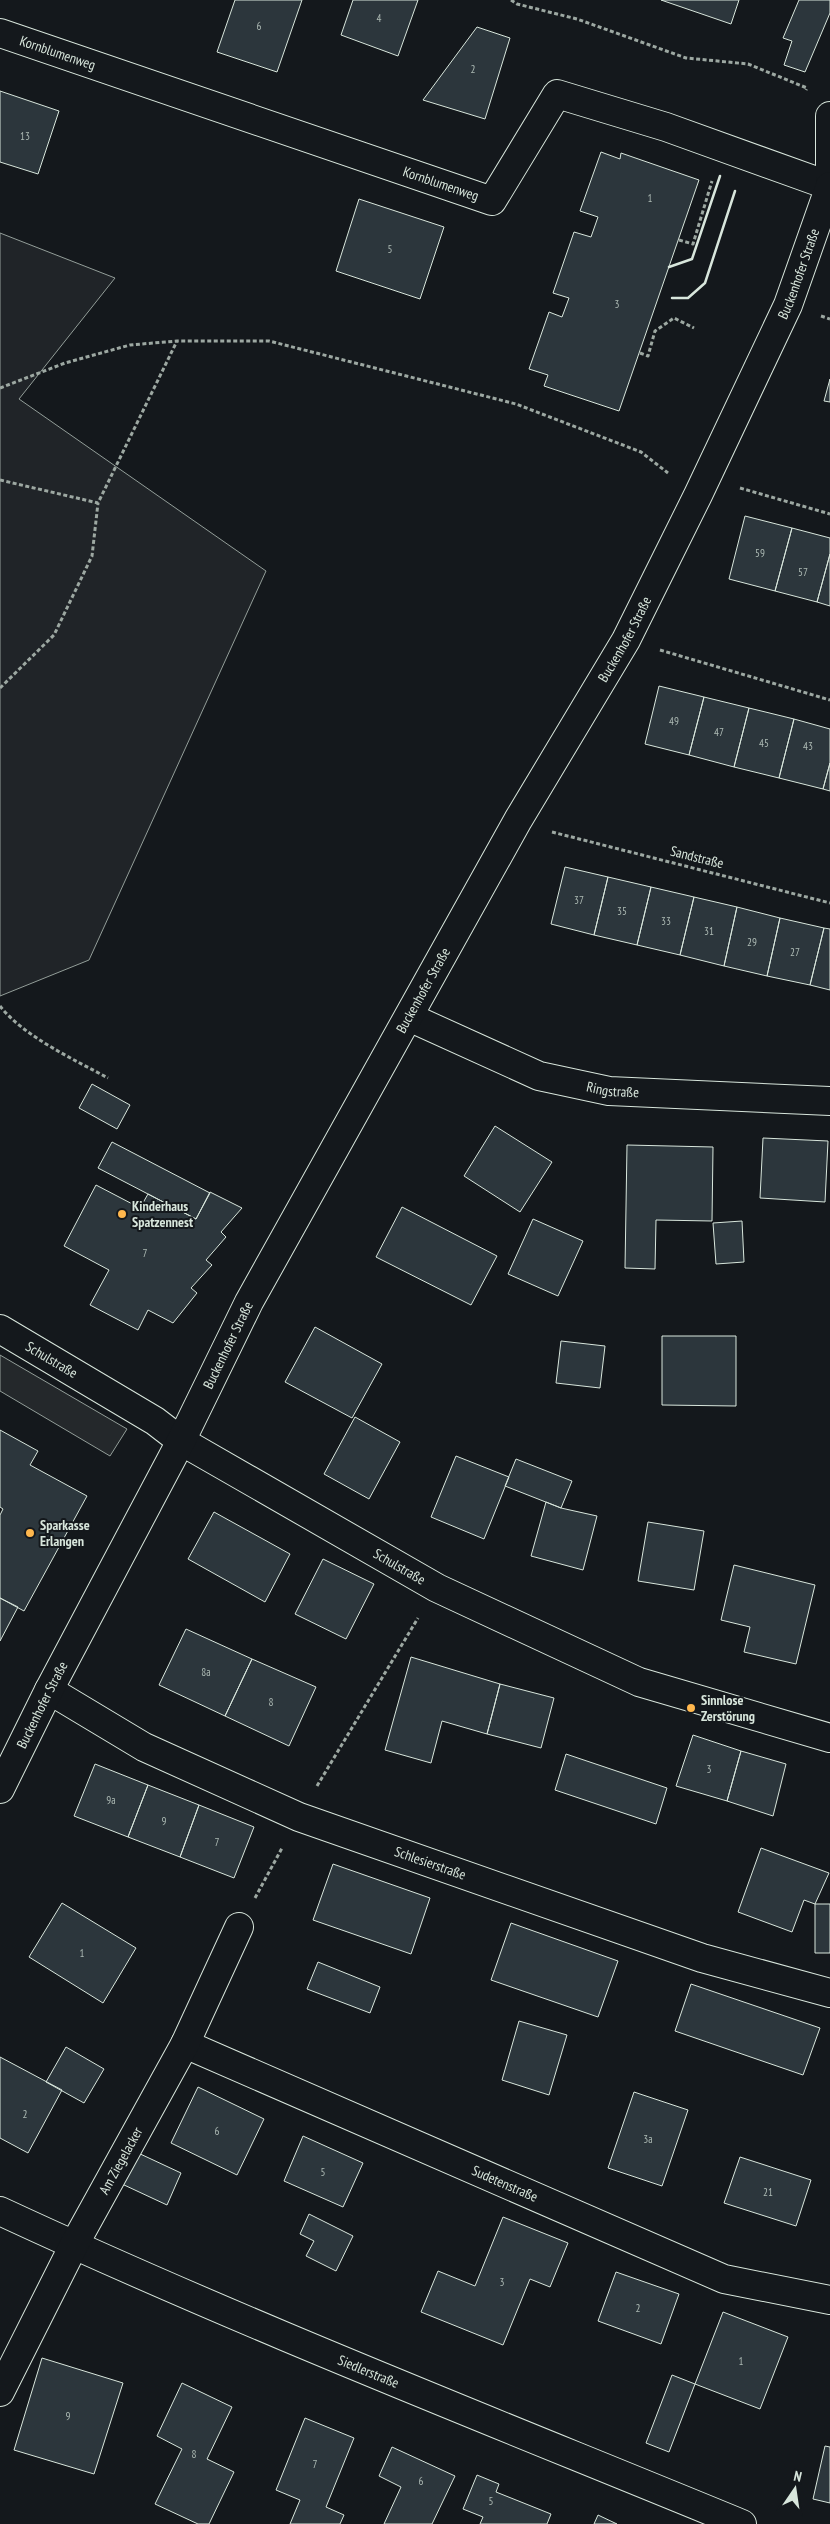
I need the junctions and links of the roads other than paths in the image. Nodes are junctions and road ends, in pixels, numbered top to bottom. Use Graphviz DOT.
graph roads {
  1 [pos="0,33"];
  2 [pos="830,116"];
  3 [pos="830,177"];
  4 [pos="830,186"];
  5 [pos="409,1017"];
  6 [pos="830,1101"];
  7 [pos="0,1329"];
  8 [pos="181,1441"];
  9 [pos="49,1690"];
  10 [pos="830,1738"];
  11 [pos="0,1789"];
  12 [pos="239,1927"];
  13 [pos="830,1993"];
  14 [pos="185,2044"];
  15 [pos="0,2211"];
  16 [pos="74,2245"];
  17 [pos="830,2300"];
  18 [pos="0,2392"];
  19 [pos="742,2524"];
  1 -- 4 [label="street, Kornblumenweg"];
  2 -- 3 [label="street"];
  4 -- 5 [label="street, Buckenhofer Straße"];
  5 -- 6 [label="street, Ringstraße"];
  5 -- 8 [label="street, Buckenhofer Straße"];
  7 -- 8 [label="street, Schulstraße"];
  8 -- 9 [label="street, Buckenhofer Straße"];
  8 -- 10 [label="street, Schulstraße"];
  9 -- 11 [label="street, Buckenhofer Straße"];
  9 -- 13 [label="street, Schlesierstraße"];
  12 -- 14 [label="street, Am Ziegelacker"];
  14 -- 16 [label="street, Am Ziegelacker"];
  14 -- 17 [label="street, Sudetenstraße"];
  15 -- 16 [label="street, Siedlerstraße"];
  16 -- 18 [label="street, Am Ziegelacker"];
  16 -- 19 [label="street, Siedlerstraße"];
}
